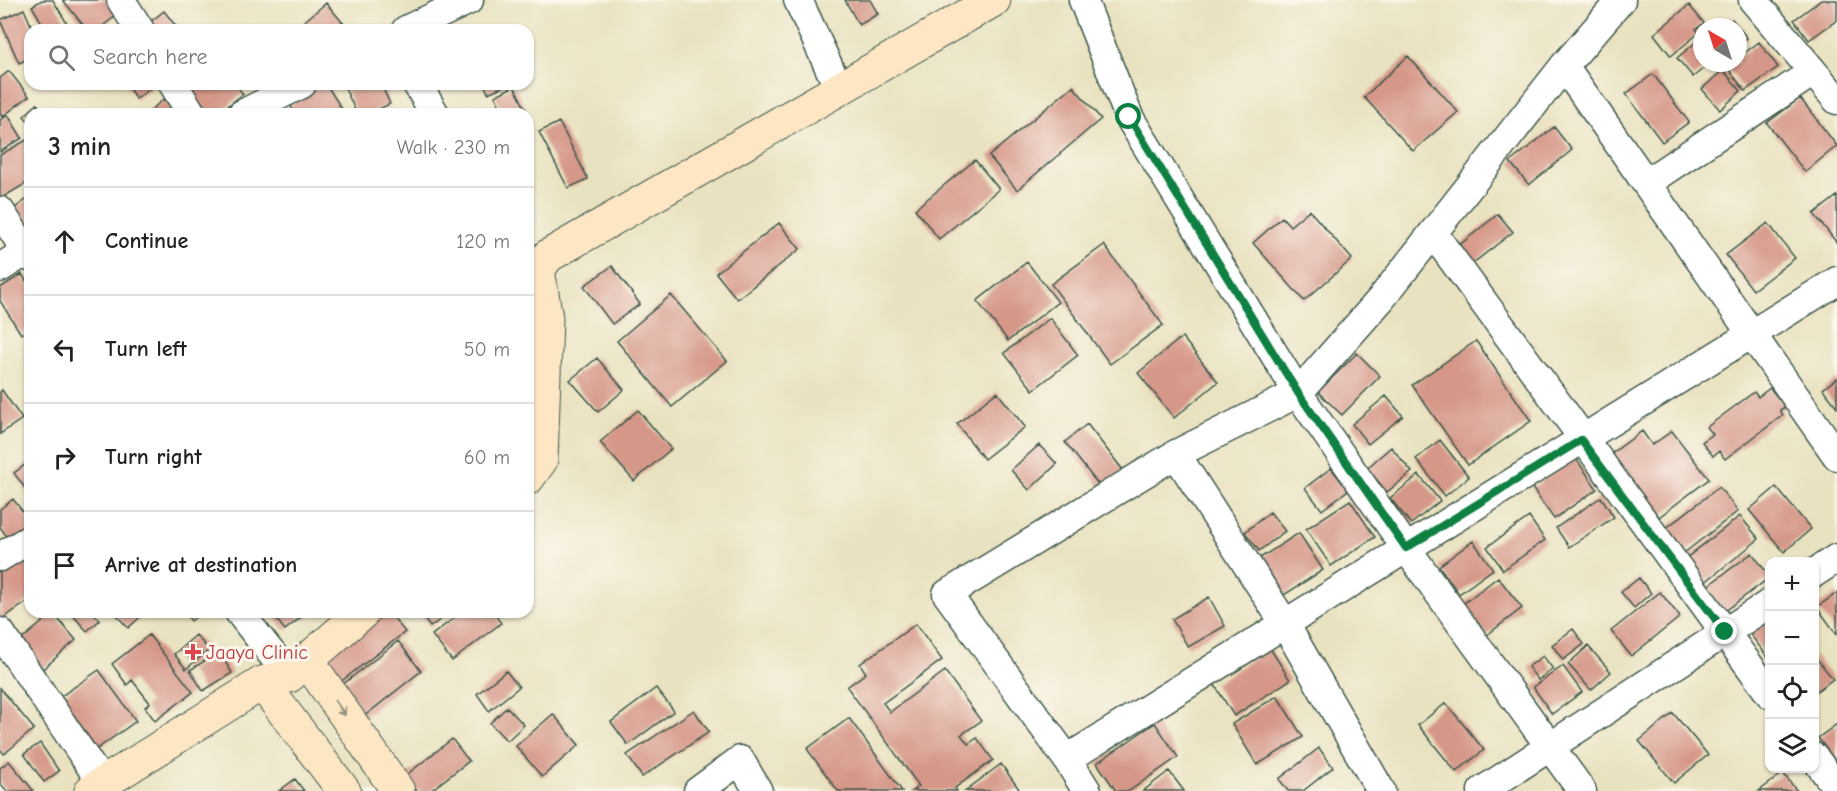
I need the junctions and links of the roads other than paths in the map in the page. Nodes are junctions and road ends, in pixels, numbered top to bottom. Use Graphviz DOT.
graph roads {
  1 [pos="121,0"];
  2 [pos="469,0"];
  3 [pos="798,0"];
  4 [pos="994,0"];
  5 [pos="1083,0"];
  6 [pos="1621,0"];
  7 [pos="1753,0"];
  8 [pos="136,24"];
  9 [pos="419,24"];
  10 [pos="1564,66"];
  11 [pos="1813,72"];
  12 [pos="839,89"];
  13 [pos="177,90"];
  14 [pos="290,90"];
  15 [pos="421,90"];
  16 [pos="1837,100"];
  17 [pos="188,108"];
  18 [pos="254,108"];
  19 [pos="431,108"];
  20 [pos="1646,183"];
  21 [pos="0,211"];
  22 [pos="1433,233"];
  23 [pos="24,245"];
  24 [pos="24,255"];
  25 [pos="0,268"];
  26 [pos="1837,281"];
  27 [pos="534,295"];
  28 [pos="546,318"];
  29 [pos="1752,334"];
  30 [pos="1298,393"];
  31 [pos="1581,440"];
  32 [pos="1176,454"];
  33 [pos="1837,456"];
  34 [pos="534,470"];
  35 [pos="24,543"];
  36 [pos="1406,548"];
  37 [pos="0,557"];
  38 [pos="1837,558"];
  39 [pos="1819,570"];
  40 [pos="1765,606"];
  41 [pos="244,618"];
  42 [pos="355,618"];
  43 [pos="1285,624"];
  44 [pos="1725,632"];
  45 [pos="0,633"];
  46 [pos="286,673"];
  47 [pos="1765,687"];
  48 [pos="1549,749"];
  49 [pos="1067,759"];
  50 [pos="1819,763"];
  51 [pos="97,787"];
  52 [pos="1837,788"];
  53 [pos="344,791"];
  54 [pos="398,791"];
  55 [pos="698,791"];
  56 [pos="758,791"];
  57 [pos="1087,791"];
  58 [pos="1381,791"];
  59 [pos="1482,791"];
  60 [pos="1582,791"];
  1 -- 8 [label="street"];
  2 -- 9 [label="street"];
  3 -- 12 [label="street"];
  4 -- 12 [label="main road"];
  5 -- 30 [label="street"];
  6 -- 10 [label="street"];
  7 -- 11 [label="street"];
  10 -- 20 [label="street"];
  10 -- 22 [label="street"];
  11 -- 16 [label="street"];
  11 -- 20 [label="street"];
  12 -- 28 [label="main road"];
  13 -- 17 [label="street"];
  14 -- 18 [label="street"];
  15 -- 19 [label="street"];
  20 -- 29 [label="street"];
  21 -- 23 [label="street"];
  22 -- 30 [label="street"];
  22 -- 31 [label="street"];
  24 -- 25 [label="street"];
  26 -- 29 [label="street"];
  27 -- 28 [label="street"];
  28 -- 34 [label="main road"];
  29 -- 31 [label="street"];
  29 -- 33 [label="street"];
  30 -- 32 [label="street"];
  30 -- 36 [label="street"];
  31 -- 36 [label="street"];
  31 -- 44 [label="street"];
  32 -- 43 [label="street"];
  32 -- 49 [label="street"];
  35 -- 37 [label="street"];
  36 -- 43 [label="street"];
  36 -- 48 [label="street"];
  38 -- 39 [label="street"];
  40 -- 44 [label="street"];
  41 -- 46 [label="street"];
  42 -- 46 [label="main road"];
  43 -- 49 [label="street"];
  43 -- 58 [label="street"];
  44 -- 47 [label="street"];
  44 -- 48 [label="street"];
  45 -- 51 [label="street"];
  46 -- 51 [label="main road"];
  46 -- 53 [label="main road"];
  46 -- 54 [label="main road, one-way"];
  48 -- 59 [label="street"];
  48 -- 60 [label="street"];
  49 -- 57 [label="street"];
  50 -- 52 [label="street"];
  55 -- 56 [label="street"];
}
